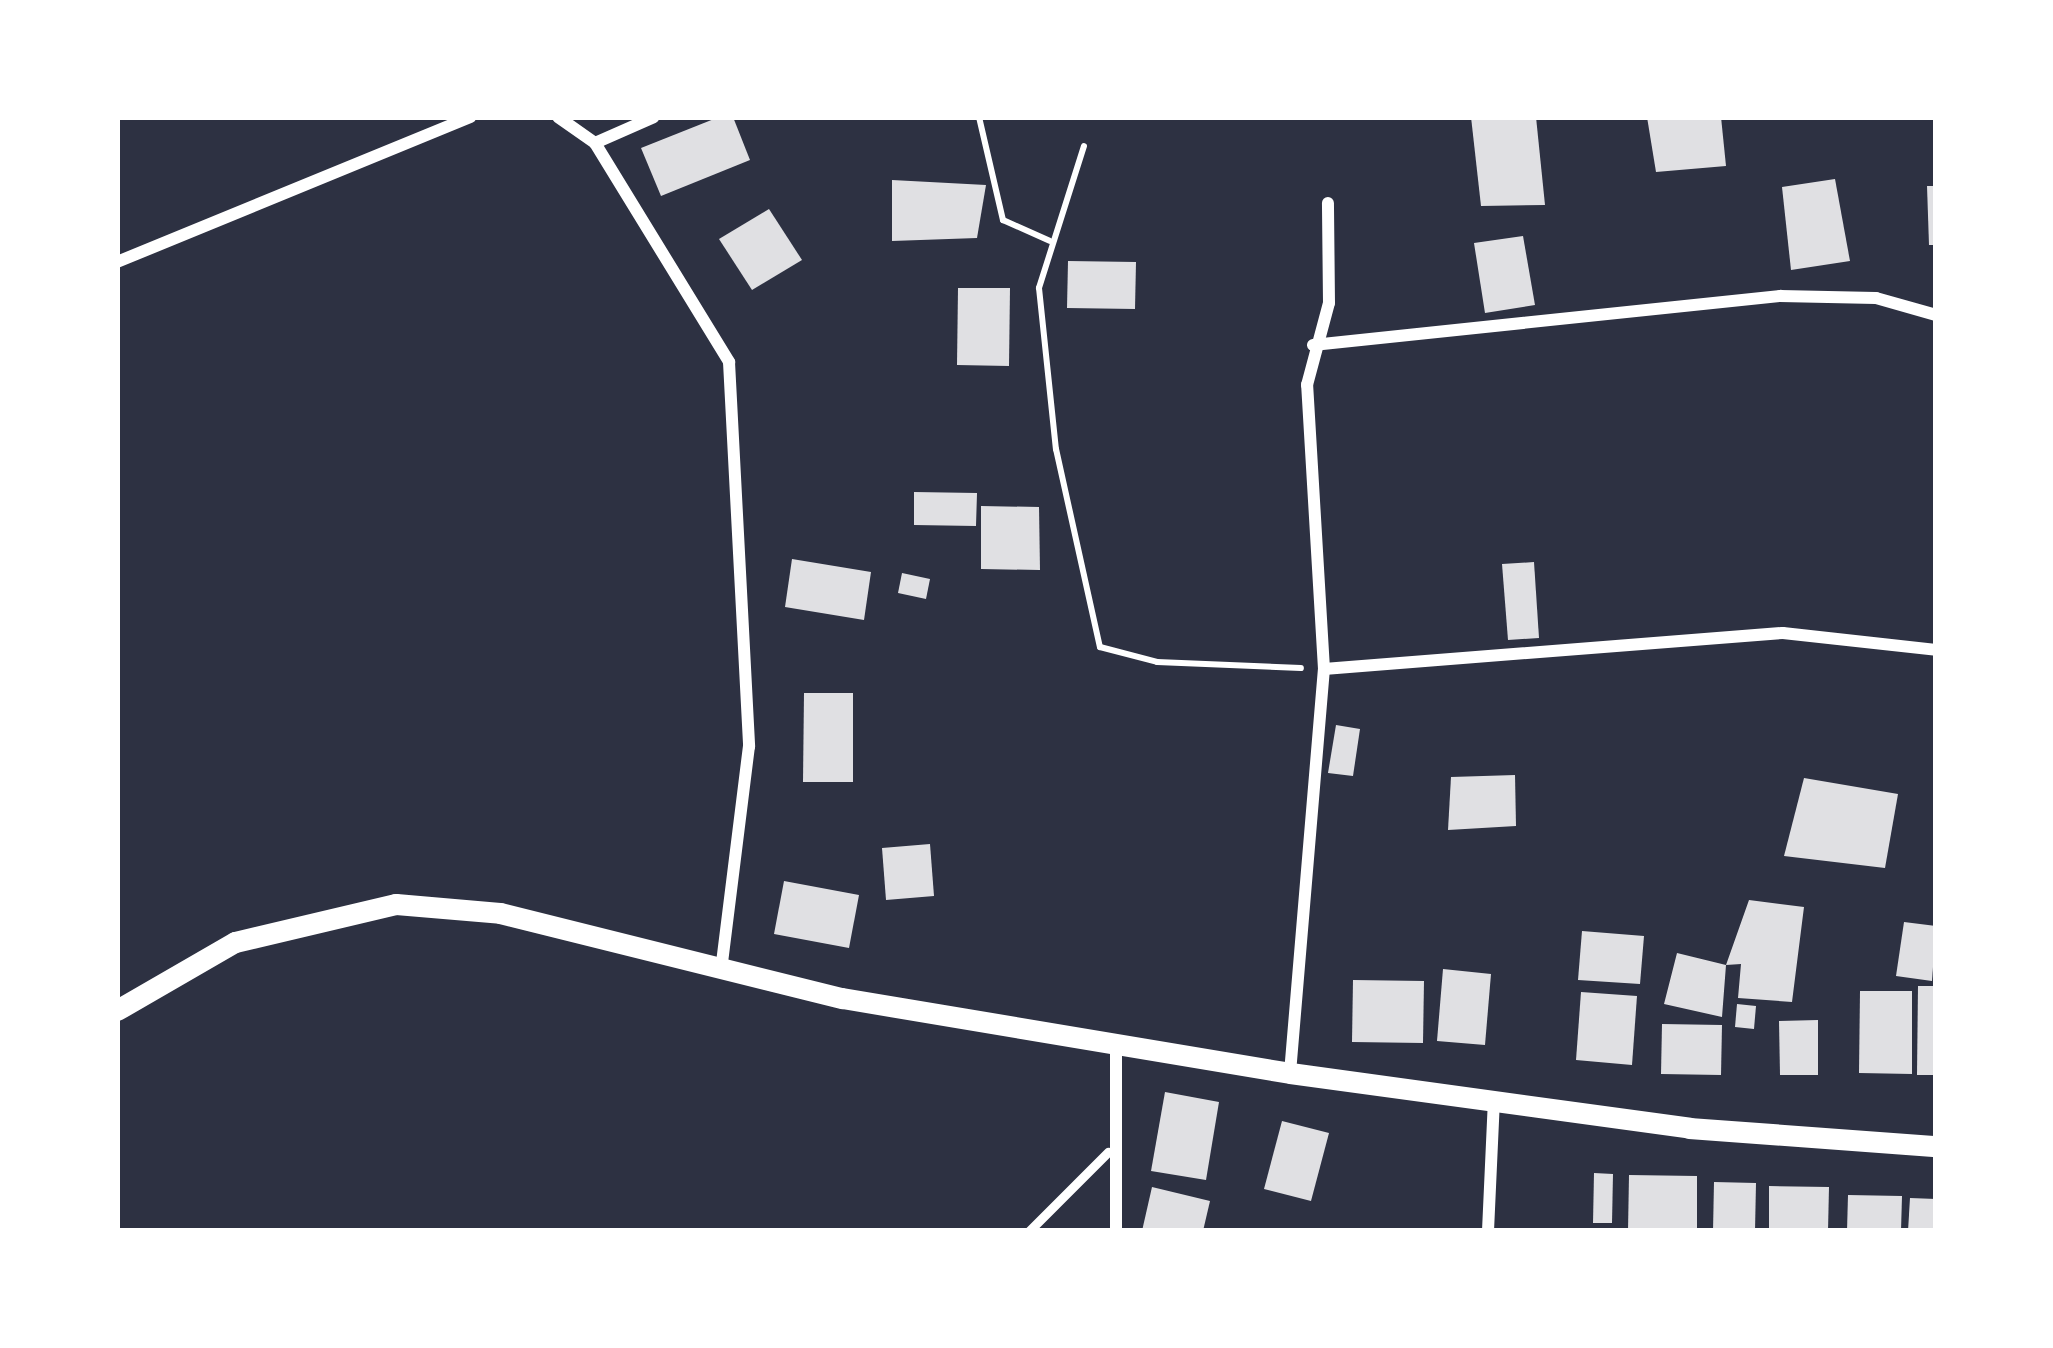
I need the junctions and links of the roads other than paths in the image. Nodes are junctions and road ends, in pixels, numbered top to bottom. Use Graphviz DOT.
graph roads {
  1 [pos="470,117"];
  2 [pos="558,117"];
  3 [pos="654,117"];
  4 [pos="595,142"];
  5 [pos="1328,203"];
  6 [pos="117,262"];
  7 [pos="1936,315"];
  8 [pos="1313,345"];
  9 [pos="1936,650"];
  10 [pos="1324,669"];
  11 [pos="722,962"];
  12 [pos="117,1010"];
  13 [pos="1116,1043"];
  14 [pos="1290,1072"];
  15 [pos="1494,1096"];
  16 [pos="1936,1146"];
  17 [pos="1108,1152"];
  18 [pos="1029,1231"];
  19 [pos="1116,1231"];
  20 [pos="1488,1231"];
  1 -- 6 [label="street"];
  2 -- 4 [label="street"];
  3 -- 4 [label="street"];
  4 -- 11 [label="street"];
  5 -- 8 [label="street"];
  7 -- 8 [label="street"];
  8 -- 10 [label="street"];
  9 -- 10 [label="street"];
  10 -- 14 [label="street"];
  11 -- 12 [label="street"];
  11 -- 13 [label="street"];
  13 -- 14 [label="street"];
  13 -- 17 [label="street"];
  14 -- 15 [label="street"];
  15 -- 16 [label="street"];
  15 -- 20 [label="street"];
  17 -- 18 [label="lane"];
  17 -- 19 [label="street"];
}
